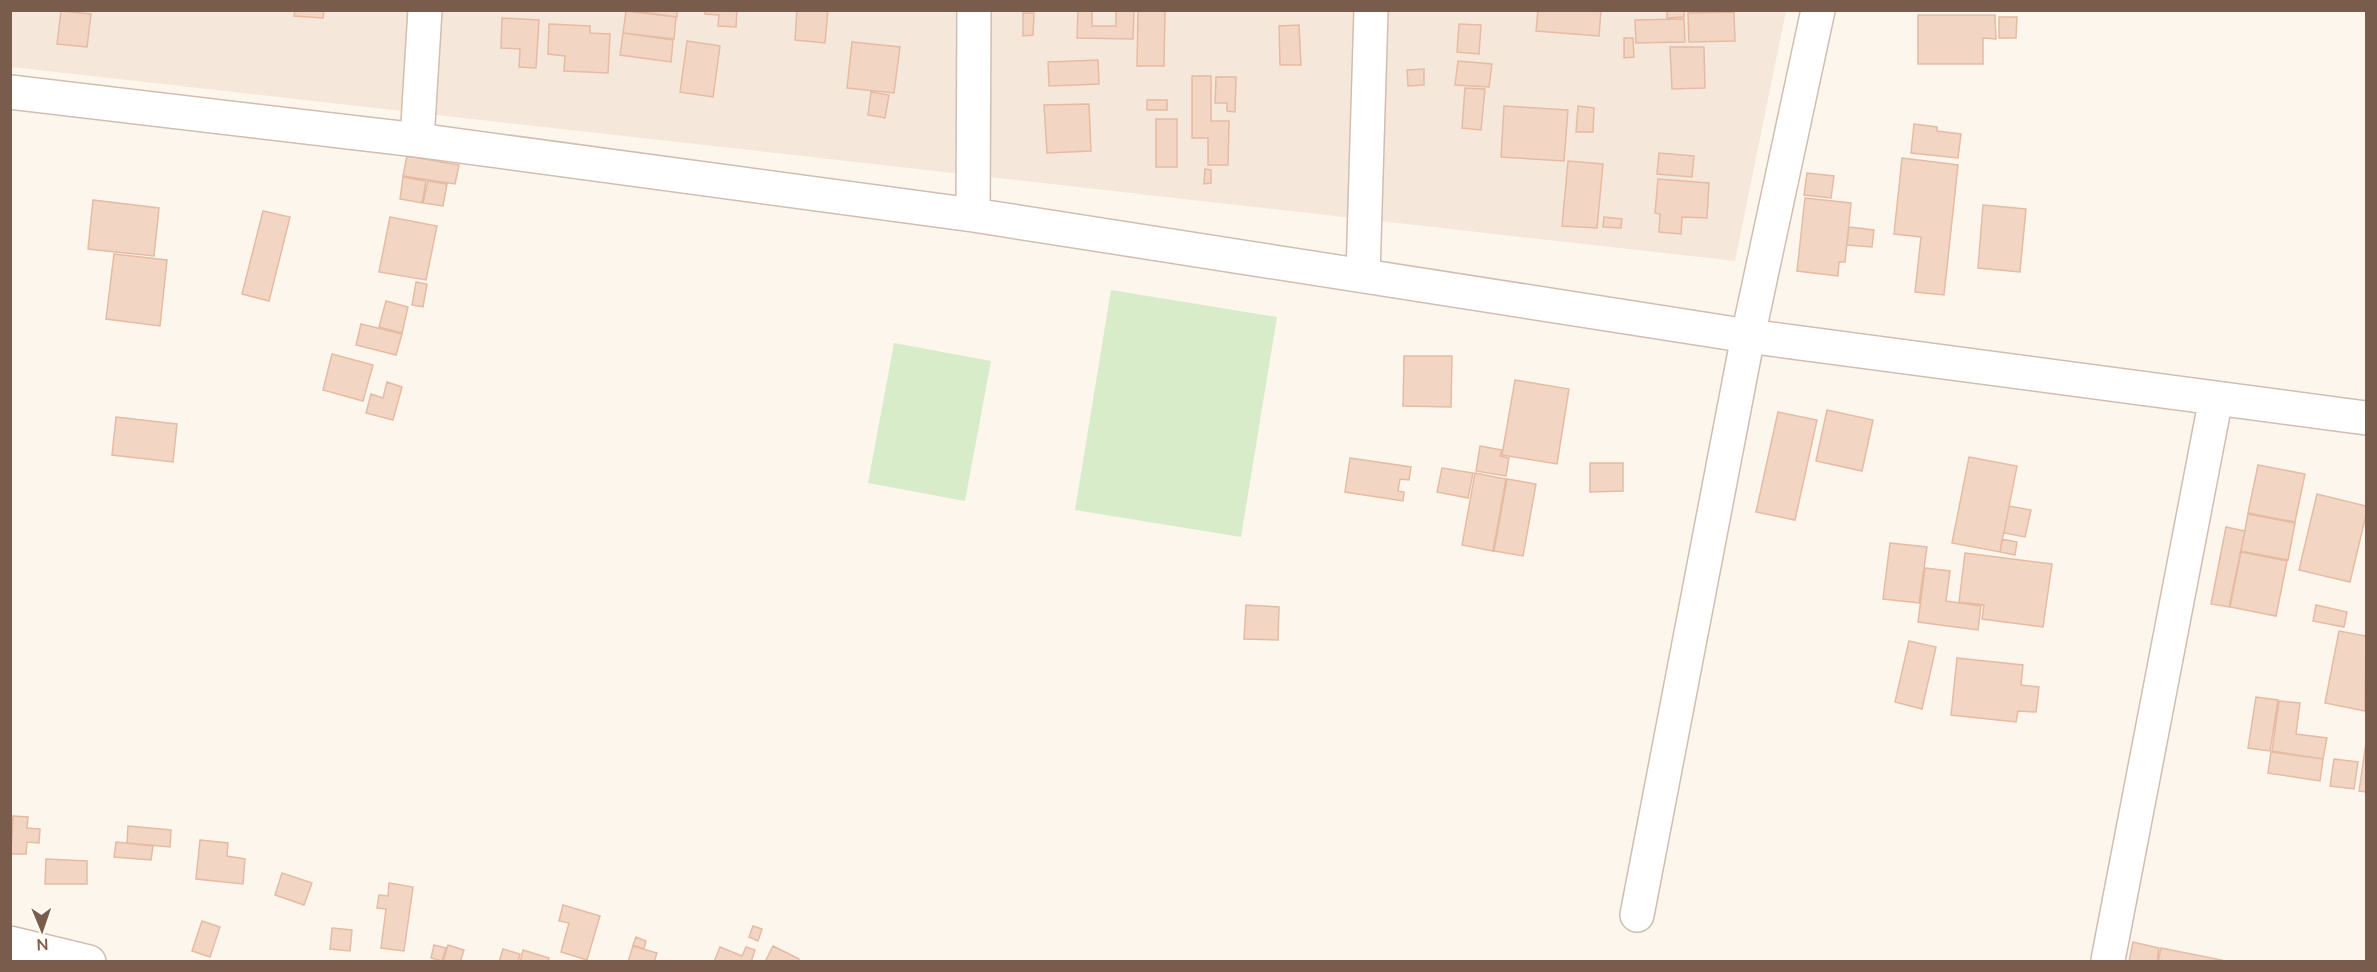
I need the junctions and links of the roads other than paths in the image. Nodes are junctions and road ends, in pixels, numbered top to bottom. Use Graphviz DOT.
graph roads {
  1 [pos="425,10"];
  2 [pos="974,10"];
  3 [pos="1371,10"];
  4 [pos="1818,10"];
  5 [pos="10,92"];
  6 [pos="417,140"];
  7 [pos="973,215"];
  8 [pos="1363,275"];
  9 [pos="1748,336"];
  10 [pos="2216,398"];
  11 [pos="2367,418"];
  12 [pos="1637,915"];
  13 [pos="10,943"];
  14 [pos="2108,960"];
  15 [pos="89,962"];
  1 -- 6 [label="street"];
  2 -- 7 [label="street"];
  3 -- 8 [label="street"];
  4 -- 9 [label="street"];
  5 -- 6 [label="street"];
  6 -- 7 [label="street"];
  7 -- 8 [label="street"];
  8 -- 9 [label="street"];
  9 -- 10 [label="street"];
  9 -- 12 [label="street"];
  10 -- 11 [label="street"];
  10 -- 14 [label="street"];
  13 -- 15 [label="street"];
}
